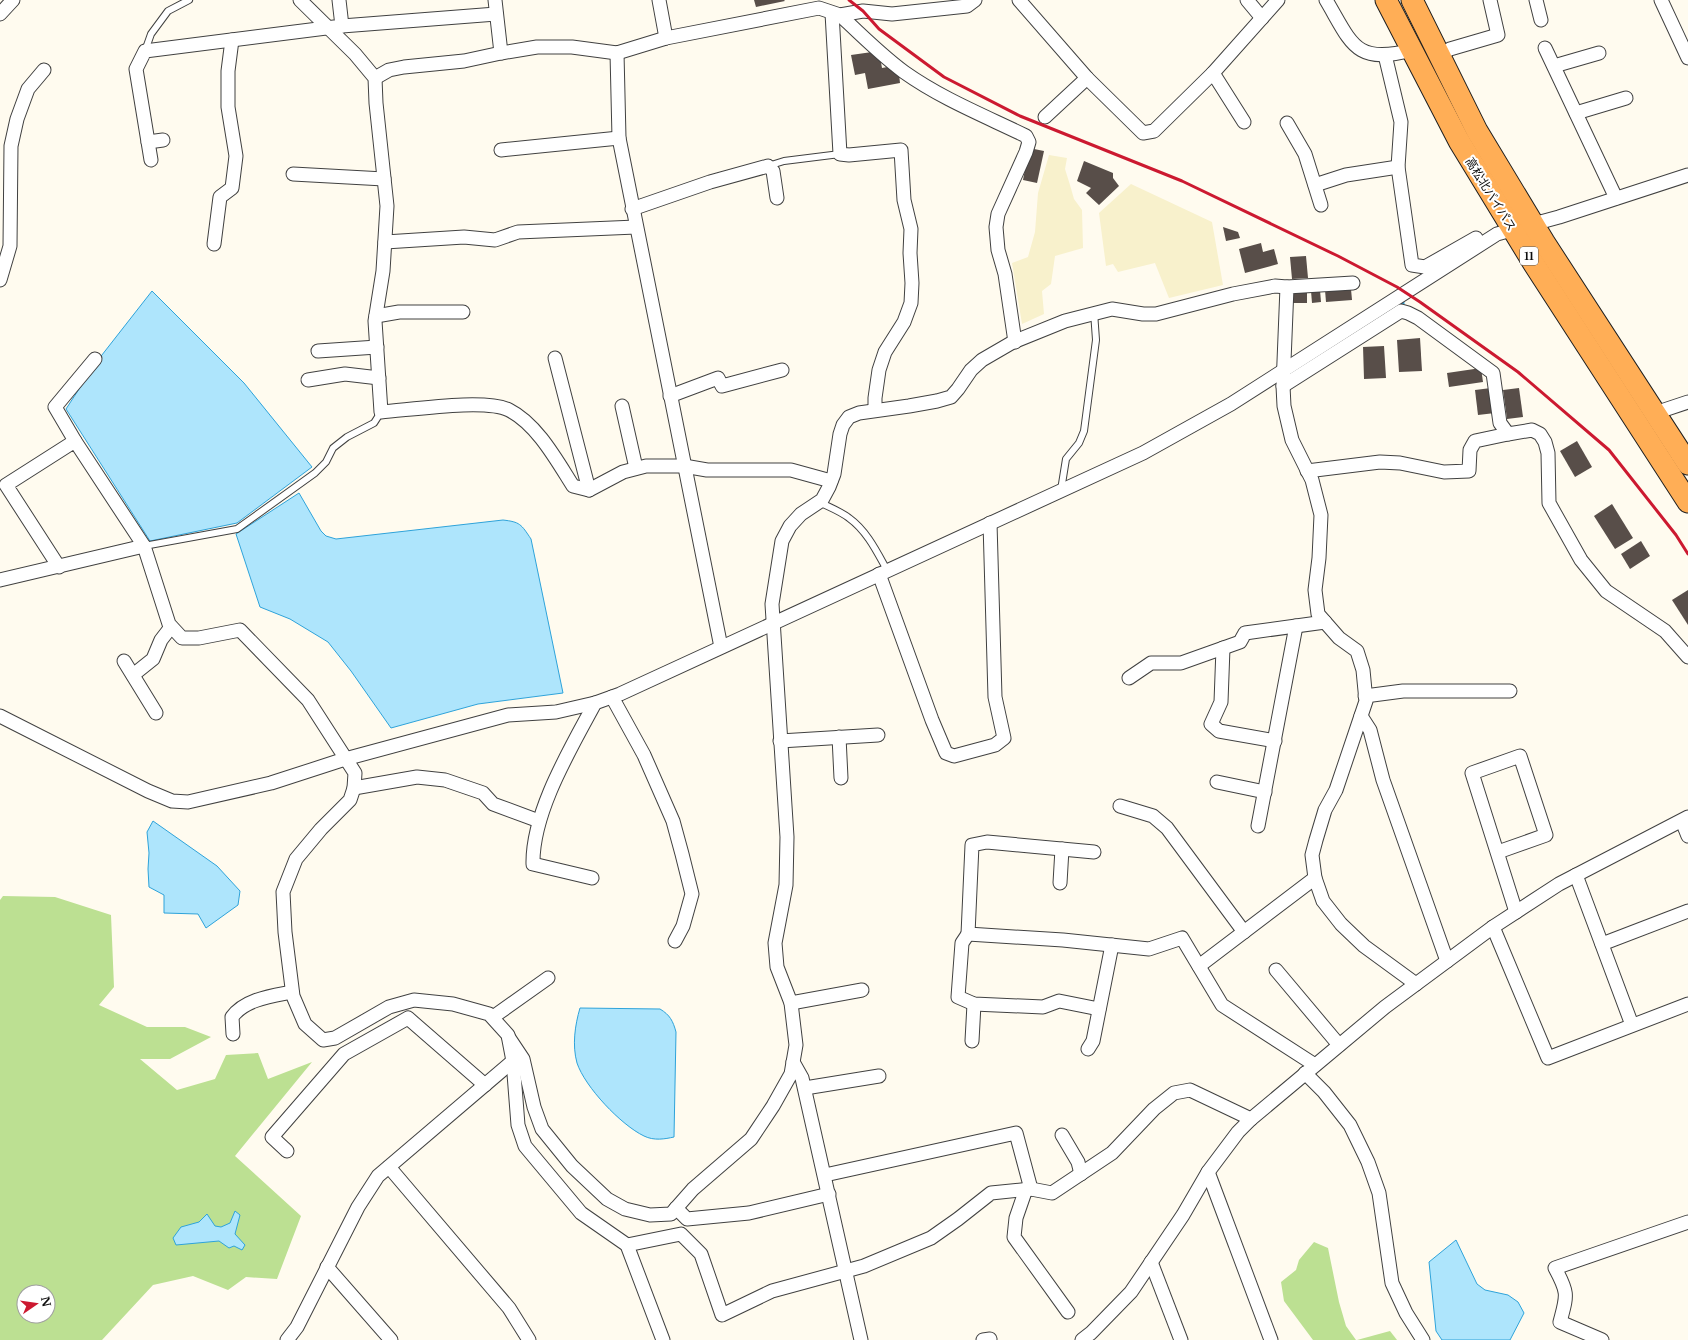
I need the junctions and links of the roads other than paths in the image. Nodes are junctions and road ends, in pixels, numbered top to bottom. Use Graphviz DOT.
graph roads {
  1 [pos="13,0"];
  2 [pos="189,0"];
  3 [pos="300,0"];
  4 [pos="339,0"];
  5 [pos="495,0"];
  6 [pos="659,0"];
  7 [pos="974,0"];
  8 [pos="1019,0"];
  9 [pos="1247,0"];
  10 [pos="1278,0"];
  11 [pos="1326,0"];
  12 [pos="1386,0"];
  13 [pos="1412,0"];
  14 [pos="1490,0"];
  15 [pos="1536,0"];
  16 [pos="1661,0"];
  17 [pos="923,5"];
  18 [pos="0,14"];
  19 [pos="496,14"];
  20 [pos="836,14"];
  21 [pos="1262,18"];
  22 [pos="1541,20"];
  23 [pos="335,27"];
  24 [pos="666,38"];
  25 [pos="232,40"];
  26 [pos="1545,48"];
  27 [pos="1412,50"];
  28 [pos="145,52"];
  29 [pos="501,53"];
  30 [pos="617,53"];
  31 [pos="1599,53"];
  32 [pos="1385,55"];
  33 [pos="1440,55"];
  34 [pos="1688,58"];
  35 [pos="1554,66"];
  36 [pos="44,70"];
  37 [pos="1213,73"];
  38 [pos="375,78"];
  39 [pos="1087,78"];
  40 [pos="1626,98"];
  41 [pos="1576,114"];
  42 [pos="1045,117"];
  43 [pos="1244,122"];
  44 [pos="1287,123"];
  45 [pos="619,138"];
  46 [pos="163,140"];
  47 [pos="148,142"];
  48 [pos="501,150"];
  49 [pos="840,154"];
  50 [pos="151,160"];
  51 [pos="768,166"];
  52 [pos="1398,166"];
  53 [pos="293,174"];
  54 [pos="1688,175"];
  55 [pos="384,180"];
  56 [pos="1314,185"];
  57 [pos="777,198"];
  58 [pos="1616,198"];
  59 [pos="1320,205"];
  60 [pos="632,209"];
  61 [pos="1534,224"];
  62 [pos="636,226"];
  63 [pos="1505,232"];
  64 [pos="385,242"];
  65 [pos="214,244"];
  66 [pos="0,280"];
  67 [pos="1353,283"];
  68 [pos="1287,287"];
  69 [pos="463,312"];
  70 [pos="1094,312"];
  71 [pos="376,316"];
  72 [pos="1015,342"];
  73 [pos="377,347"];
  74 [pos="318,351"];
  75 [pos="556,358"];
  76 [pos="95,359"];
  77 [pos="782,370"];
  78 [pos="1284,370"];
  79 [pos="379,378"];
  80 [pos="308,380"];
  81 [pos="1283,386"];
  82 [pos="670,396"];
  83 [pos="1688,402"];
  84 [pos="622,406"];
  85 [pos="875,410"];
  86 [pos="381,412"];
  87 [pos="1655,413"];
  88 [pos="1508,434"];
  89 [pos="75,441"];
  90 [pos="1688,464"];
  91 [pos="684,466"];
  92 [pos="636,468"];
  93 [pos="1307,471"];
  94 [pos="3,480"];
  95 [pos="831,481"];
  96 [pos="589,490"];
  97 [pos="1060,491"];
  98 [pos="819,502"];
  99 [pos="1688,502"];
  100 [pos="990,524"];
  101 [pos="144,546"];
  102 [pos="59,567"];
  103 [pos="883,572"];
  104 [pos="0,580"];
  105 [pos="1325,622"];
  106 [pos="772,623"];
  107 [pos="1296,626"];
  108 [pos="172,627"];
  109 [pos="721,647"];
  110 [pos="1224,648"];
  111 [pos="1688,658"];
  112 [pos="124,661"];
  113 [pos="133,675"];
  114 [pos="1129,678"];
  115 [pos="1510,691"];
  116 [pos="1365,696"];
  117 [pos="612,697"];
  118 [pos="595,703"];
  119 [pos="156,713"];
  120 [pos="0,716"];
  121 [pos="1361,716"];
  122 [pos="878,735"];
  123 [pos="839,737"];
  124 [pos="780,741"];
  125 [pos="1275,741"];
  126 [pos="346,759"];
  127 [pos="841,778"];
  128 [pos="1217,782"];
  129 [pos="354,788"];
  130 [pos="1265,792"];
  131 [pos="1120,806"];
  132 [pos="1685,819"];
  133 [pos="539,821"];
  134 [pos="1258,826"];
  135 [pos="1688,836"];
  136 [pos="1062,849"];
  137 [pos="1094,852"];
  138 [pos="1498,852"];
  139 [pos="1576,875"];
  140 [pos="592,878"];
  141 [pos="1315,878"];
  142 [pos="1060,883"];
  143 [pos="1688,911"];
  144 [pos="1516,912"];
  145 [pos="1492,927"];
  146 [pos="1244,932"];
  147 [pos="968,934"];
  148 [pos="675,941"];
  149 [pos="1602,944"];
  150 [pos="1112,945"];
  151 [pos="1446,961"];
  152 [pos="1199,966"];
  153 [pos="1276,970"];
  154 [pos="548,978"];
  155 [pos="1416,984"];
  156 [pos="862,990"];
  157 [pos="292,992"];
  158 [pos="791,1003"];
  159 [pos="974,1004"];
  160 [pos="1688,1004"];
  161 [pos="1099,1009"];
  162 [pos="493,1017"];
  163 [pos="1632,1025"];
  164 [pos="233,1034"];
  165 [pos="509,1038"];
  166 [pos="972,1041"];
  167 [pos="1339,1045"];
  168 [pos="1088,1049"];
  169 [pos="513,1061"];
  170 [pos="793,1062"];
  171 [pos="1310,1069"];
  172 [pos="878,1076"];
  173 [pos="485,1085"];
  174 [pos="805,1088"];
  175 [pos="1251,1119"];
  176 [pos="1062,1135"];
  177 [pos="287,1151"];
  178 [pos="389,1167"];
  179 [pos="1208,1172"];
  180 [pos="1081,1174"];
  181 [pos="825,1175"];
  182 [pos="1028,1189"];
  183 [pos="829,1194"];
  184 [pos="676,1208"];
  185 [pos="1688,1222"];
  186 [pos="627,1245"];
  187 [pos="1151,1262"];
  188 [pos="327,1267"];
  189 [pos="846,1271"];
  190 [pos="1068,1312"];
  191 [pos="1089,1338"];
  192 [pos="287,1340"];
  193 [pos="391,1340"];
  194 [pos="529,1340"];
  195 [pos="663,1340"];
  196 [pos="862,1340"];
  197 [pos="1181,1340"];
  198 [pos="1271,1340"];
  199 [pos="1422,1340"];
  200 [pos="1602,1340"];
  1 -- 18 [label="street"];
  2 -- 28 [label="lane"];
  3 -- 23 [label="street"];
  4 -- 23 [label="street"];
  5 -- 19 [label="street"];
  6 -- 24 [label="street"];
  7 -- 17 [label="street"];
  8 -- 39 [label="street"];
  9 -- 21 [label="street"];
  10 -- 21 [label="street"];
  11 -- 32 [label="street"];
  12 -- 27 [label="highway, 高松北バイパス / 11"];
  13 -- 33 [label="highway, 高松北バイパス / 11"];
  14 -- 33 [label="street"];
  15 -- 22 [label="street"];
  16 -- 34 [label="street"];
  17 -- 20 [label="street"];
  19 -- 23 [label="street"];
  19 -- 29 [label="street"];
  20 -- 24 [label="street"];
  20 -- 49 [label="street"];
  20 -- 72 [label="street"];
  21 -- 37 [label="street"];
  23 -- 25 [label="street"];
  23 -- 38 [label="street"];
  24 -- 30 [label="street"];
  25 -- 28 [label="street"];
  25 -- 65 [label="street"];
  26 -- 35 [label="street"];
  27 -- 32 [label="street"];
  27 -- 63 [label="highway, 高松北バイパス / 11"];
  28 -- 47 [label="street"];
  29 -- 30 [label="street"];
  29 -- 38 [label="street"];
  30 -- 45 [label="street"];
  31 -- 35 [label="street"];
  32 -- 52 [label="street"];
  33 -- 61 [label="highway, 高松北バイパス / 11"];
  35 -- 41 [label="street"];
  36 -- 66 [label="street"];
  37 -- 39 [label="street"];
  37 -- 43 [label="street"];
  38 -- 55 [label="street"];
  39 -- 42 [label="street"];
  40 -- 41 [label="street"];
  41 -- 58 [label="street"];
  44 -- 56 [label="street"];
  45 -- 48 [label="street"];
  45 -- 60 [label="street"];
  46 -- 47 [label="street"];
  47 -- 50 [label="street"];
  49 -- 51 [label="lane"];
  49 -- 85 [label="street"];
  51 -- 57 [label="street"];
  51 -- 60 [label="street"];
  52 -- 56 [label="street"];
  52 -- 63 [label="street"];
  53 -- 55 [label="street"];
  54 -- 58 [label="street"];
  55 -- 64 [label="street"];
  56 -- 59 [label="street"];
  58 -- 61 [label="street"];
  60 -- 62 [label="street"];
  61 -- 63 [label="street"];
  61 -- 87 [label="highway, 高松北バイパス / 11"];
  62 -- 64 [label="street"];
  62 -- 82 [label="street"];
  63 -- 78 [label="street"];
  63 -- 99 [label="highway, 高松北バイパス / 11"];
  64 -- 71 [label="street"];
  67 -- 68 [label="street"];
  68 -- 70 [label="street"];
  68 -- 78 [label="street"];
  69 -- 71 [label="street"];
  70 -- 72 [label="street"];
  70 -- 97 [label="lane"];
  71 -- 73 [label="street"];
  72 -- 85 [label="street"];
  73 -- 74 [label="street"];
  73 -- 79 [label="street"];
  75 -- 96 [label="street"];
  76 -- 89 [label="street"];
  77 -- 82 [label="street"];
  78 -- 81 [label="street"];
  78 -- 97 [label="street"];
  79 -- 80 [label="street"];
  79 -- 86 [label="street"];
  81 -- 88 [label="street"];
  81 -- 93 [label="street"];
  82 -- 91 [label="street"];
  83 -- 87 [label="street"];
  84 -- 92 [label="street"];
  85 -- 95 [label="street"];
  86 -- 96 [label="street"];
  86 -- 101 [label="lane"];
  87 -- 90 [label="highway, 高松北バイパス / 11"];
  88 -- 93 [label="street"];
  88 -- 111 [label="street"];
  89 -- 94 [label="street"];
  89 -- 101 [label="street"];
  91 -- 92 [label="street"];
  91 -- 95 [label="street"];
  91 -- 109 [label="street"];
  92 -- 96 [label="street"];
  93 -- 105 [label="street"];
  94 -- 102 [label="street"];
  95 -- 98 [label="street"];
  97 -- 100 [label="street"];
  98 -- 103 [label="lane"];
  98 -- 106 [label="street"];
  100 -- 103 [label="street"];
  100 -- 103 [label="street"];
  101 -- 102 [label="street"];
  101 -- 108 [label="street"];
  102 -- 104 [label="street"];
  103 -- 106 [label="street"];
  105 -- 107 [label="street"];
  105 -- 116 [label="street"];
  106 -- 109 [label="street"];
  106 -- 124 [label="street"];
  107 -- 110 [label="street"];
  107 -- 125 [label="street"];
  108 -- 113 [label="street"];
  108 -- 126 [label="street"];
  109 -- 117 [label="street"];
  110 -- 114 [label="street"];
  110 -- 125 [label="street"];
  112 -- 113 [label="street"];
  113 -- 119 [label="street"];
  115 -- 116 [label="street"];
  116 -- 121 [label="street"];
  117 -- 118 [label="street"];
  117 -- 148 [label="street"];
  118 -- 126 [label="street"];
  118 -- 133 [label="street"];
  120 -- 126 [label="street"];
  121 -- 141 [label="street"];
  121 -- 151 [label="street"];
  122 -- 123 [label="street"];
  123 -- 124 [label="street"];
  123 -- 127 [label="street"];
  124 -- 158 [label="street"];
  125 -- 130 [label="street"];
  126 -- 129 [label="street"];
  128 -- 130 [label="street"];
  129 -- 133 [label="street"];
  129 -- 157 [label="street"];
  130 -- 134 [label="street"];
  131 -- 146 [label="street"];
  132 -- 135 [label="street"];
  132 -- 139 [label="street"];
  133 -- 140 [label="street"];
  136 -- 137 [label="street"];
  136 -- 142 [label="street"];
  136 -- 147 [label="street"];
  138 -- 138 [label="street"];
  138 -- 144 [label="street"];
  139 -- 144 [label="street"];
  139 -- 149 [label="street"];
  141 -- 146 [label="street"];
  141 -- 155 [label="street"];
  143 -- 149 [label="street"];
  144 -- 145 [label="street"];
  145 -- 151 [label="street"];
  145 -- 163 [label="street"];
  146 -- 152 [label="street"];
  147 -- 150 [label="street"];
  147 -- 159 [label="street"];
  149 -- 163 [label="street"];
  150 -- 152 [label="street"];
  150 -- 161 [label="street"];
  151 -- 155 [label="street"];
  152 -- 171 [label="street"];
  153 -- 167 [label="street"];
  154 -- 162 [label="street"];
  155 -- 167 [label="street"];
  156 -- 158 [label="street"];
  157 -- 162 [label="street"];
  157 -- 164 [label="street"];
  158 -- 170 [label="street"];
  159 -- 161 [label="street"];
  159 -- 166 [label="street"];
  160 -- 163 [label="street"];
  161 -- 168 [label="street"];
  162 -- 165 [label="street"];
  165 -- 169 [label="street"];
  165 -- 184 [label="street"];
  167 -- 171 [label="street"];
  169 -- 173 [label="street"];
  169 -- 186 [label="street"];
  170 -- 174 [label="street"];
  170 -- 184 [label="street"];
  171 -- 175 [label="street"];
  171 -- 199 [label="street"];
  172 -- 174 [label="street"];
  173 -- 177 [label="street"];
  173 -- 178 [label="street"];
  174 -- 181 [label="street"];
  175 -- 179 [label="street"];
  175 -- 180 [label="street"];
  176 -- 180 [label="street"];
  178 -- 188 [label="street"];
  178 -- 194 [label="street"];
  179 -- 187 [label="street"];
  179 -- 198 [label="street"];
  180 -- 182 [label="street"];
  181 -- 182 [label="street"];
  181 -- 183 [label="street"];
  182 -- 189 [label="street"];
  182 -- 190 [label="street"];
  183 -- 184 [label="street"];
  183 -- 189 [label="street"];
  185 -- 200 [label="street"];
  186 -- 189 [label="street"];
  186 -- 195 [label="street"];
  187 -- 191 [label="street"];
  187 -- 197 [label="street"];
  188 -- 192 [label="street"];
  188 -- 193 [label="street"];
  189 -- 196 [label="street"];
}
